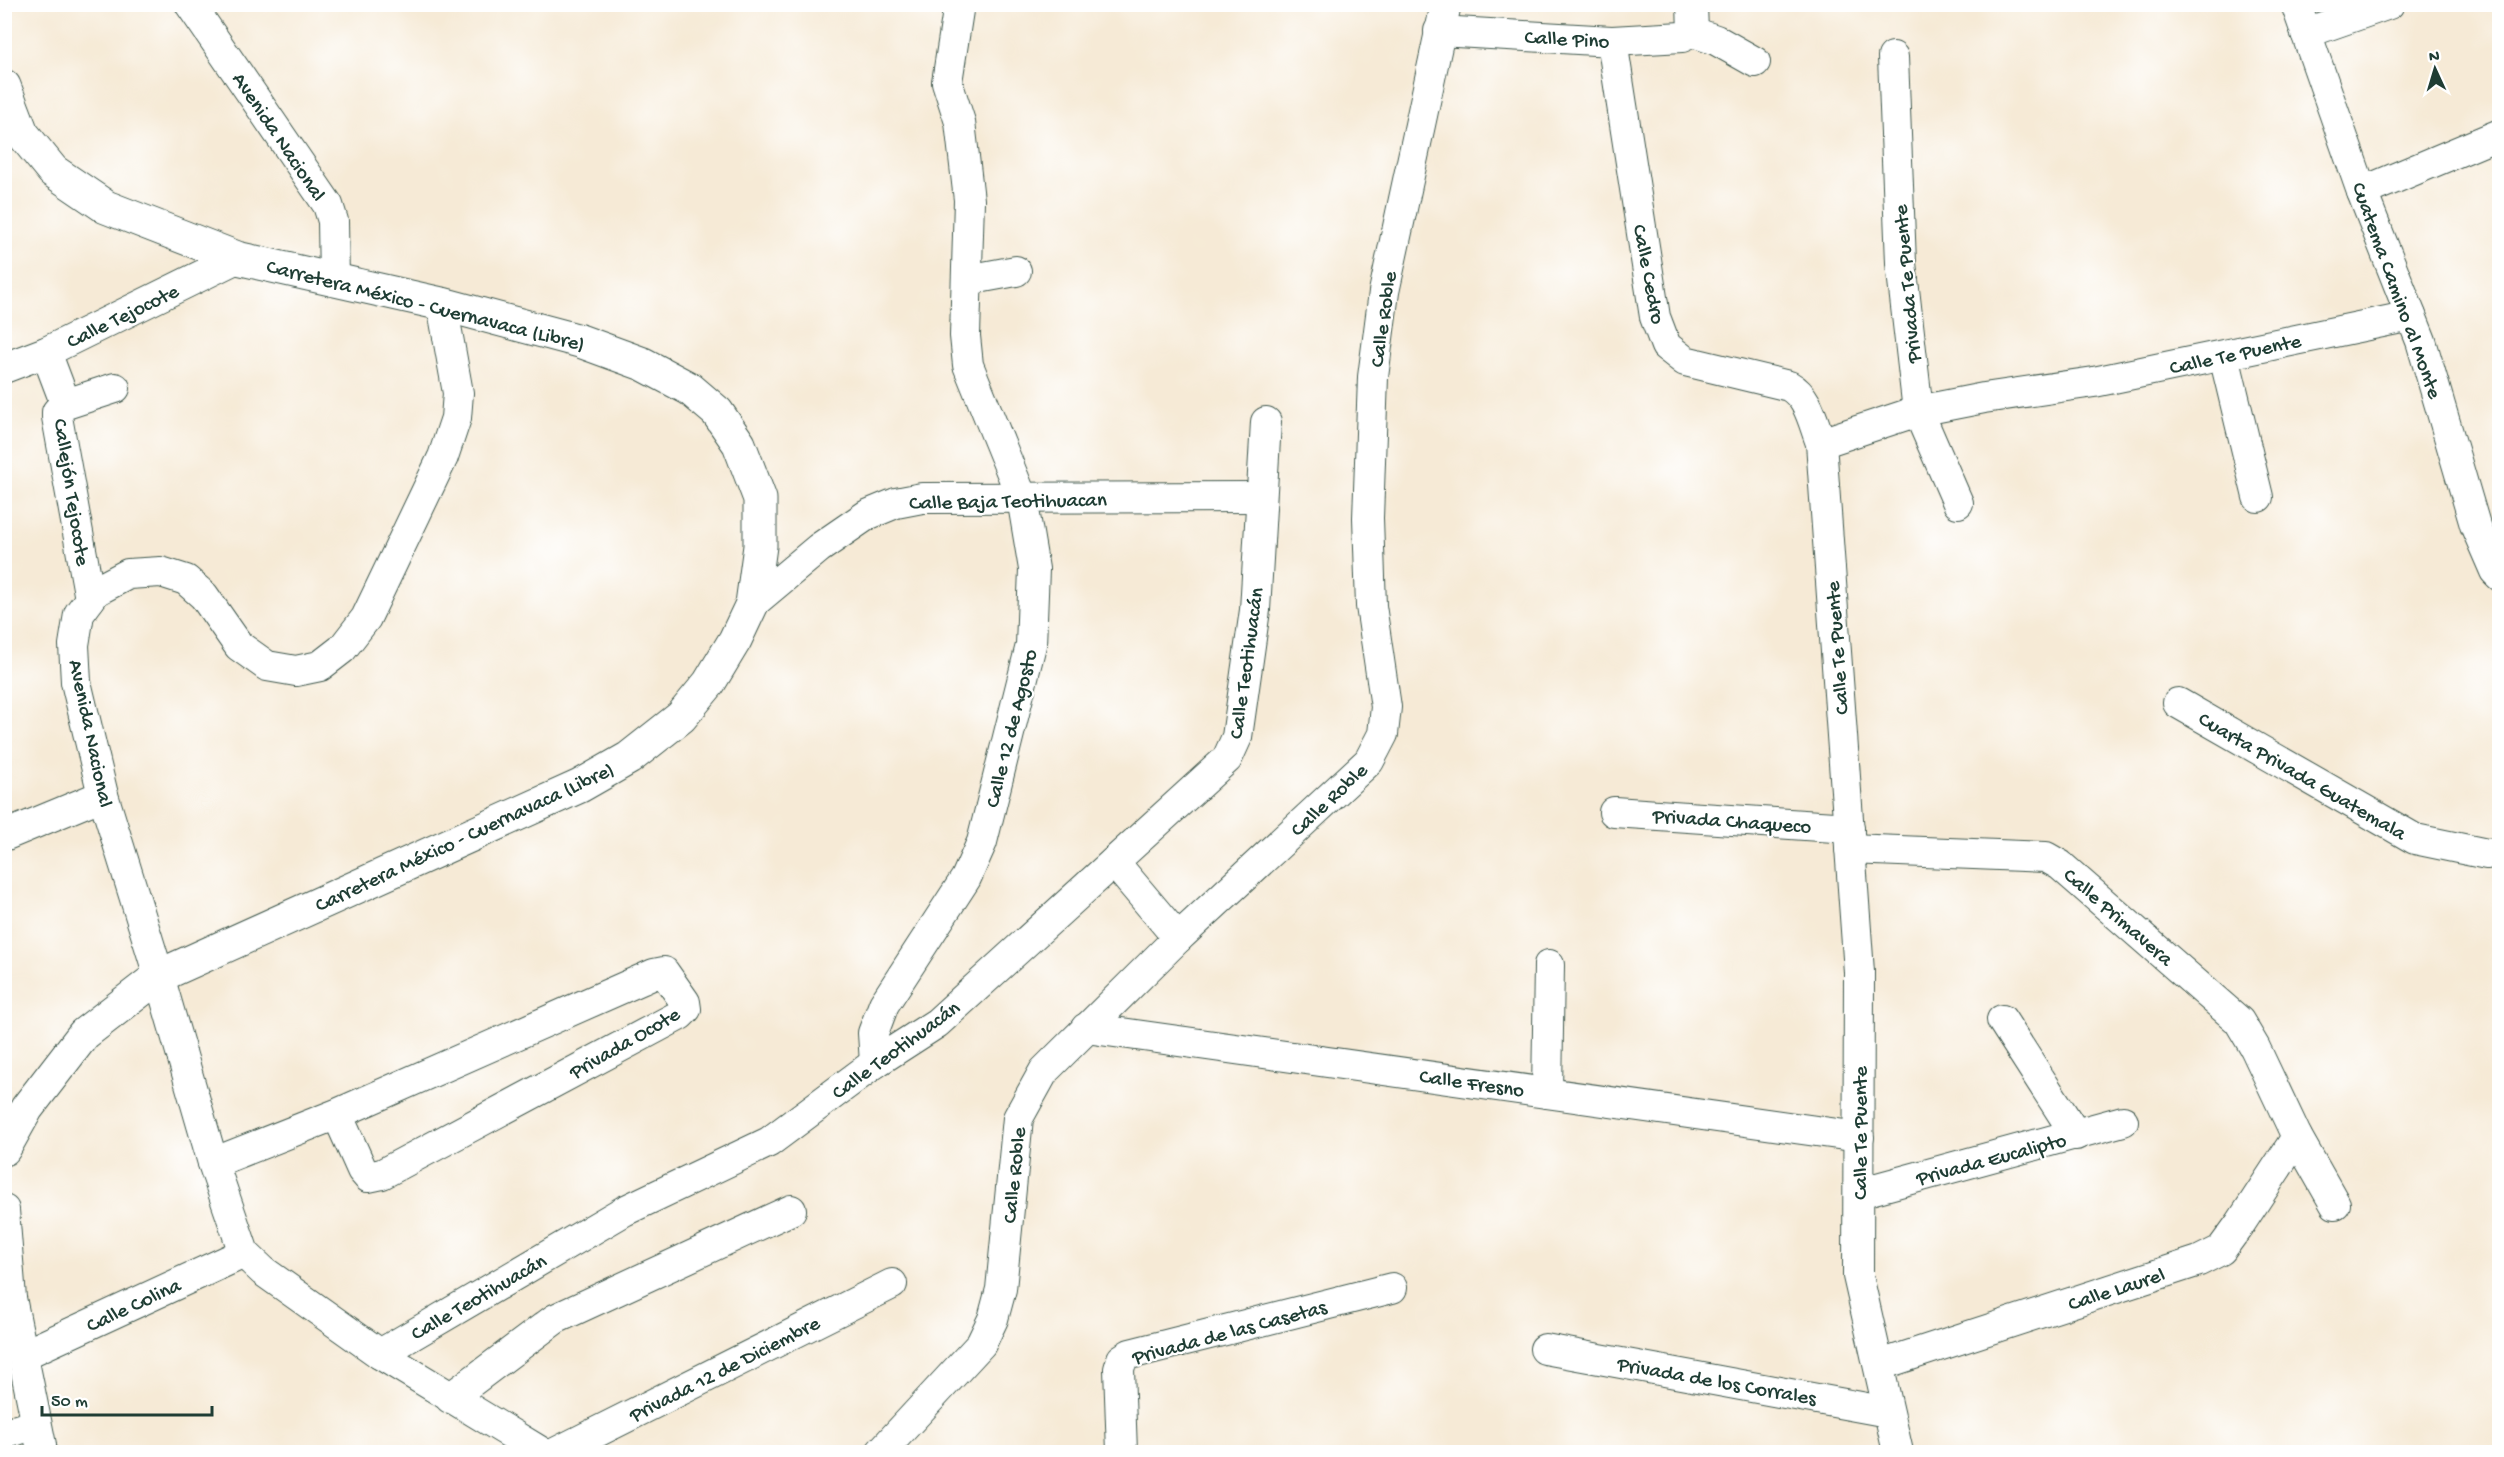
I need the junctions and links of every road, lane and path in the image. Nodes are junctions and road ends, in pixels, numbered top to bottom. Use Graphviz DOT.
graph roads {
  1 [pos="189,4"];
  2 [pos="959,4"];
  3 [pos="2296,4"];
  4 [pos="2389,4"];
  5 [pos="1443,18"];
  6 [pos="1693,18"];
  7 [pos="2306,33"];
  8 [pos="1612,41"];
  9 [pos="1893,57"];
  10 [pos="1755,63"];
  11 [pos="4,86"];
  12 [pos="13,136"];
  13 [pos="2499,136"];
  14 [pos="2362,192"];
  15 [pos="237,258"];
  16 [pos="1016,271"];
  17 [pos="334,280"];
  18 [pos="967,280"];
  19 [pos="442,304"];
  20 [pos="2410,316"];
  21 [pos="46,352"];
  22 [pos="2224,356"];
  23 [pos="4,368"];
  24 [pos="115,388"];
  25 [pos="63,405"];
  26 [pos="1918,411"];
  27 [pos="1266,422"];
  28 [pos="1821,443"];
  29 [pos="1261,497"];
  30 [pos="2258,497"];
  31 [pos="1022,498"];
  32 [pos="1958,503"];
  33 [pos="2487,521"];
  34 [pos="2499,576"];
  35 [pos="90,599"];
  36 [pos="752,604"];
  37 [pos="2178,703"];
  38 [pos="103,795"];
  39 [pos="1614,812"];
  40 [pos="4,836"];
  41 [pos="1850,839"];
  42 [pos="2499,852"];
  43 [pos="1114,862"];
  44 [pos="1178,938"];
  45 [pos="1549,965"];
  46 [pos="159,976"];
  47 [pos="2002,1020"];
  48 [pos="1086,1028"];
  49 [pos="875,1063"];
  50 [pos="1548,1093"];
  51 [pos="337,1114"];
  52 [pos="2123,1121"];
  53 [pos="2076,1135"];
  54 [pos="1858,1137"];
  55 [pos="2297,1137"];
  56 [pos="4,1149"];
  57 [pos="213,1163"];
  58 [pos="1859,1193"];
  59 [pos="2335,1204"];
  60 [pos="791,1209"];
  61 [pos="4,1210"];
  62 [pos="244,1253"];
  63 [pos="892,1284"];
  64 [pos="1392,1288"];
  65 [pos="1545,1349"];
  66 [pos="380,1354"];
  67 [pos="23,1355"];
  68 [pos="1880,1365"];
  69 [pos="450,1398"];
  70 [pos="1888,1412"];
  71 [pos="4,1434"];
  72 [pos="38,1438"];
  73 [pos="541,1452"];
  74 [pos="557,1452"];
  75 [pos="881,1452"];
  76 [pos="1122,1452"];
  77 [pos="1898,1452"];
  1 -- 17 [label="street, Avenida Nacional"];
  2 -- 18 [label="street, Calle 12 de Agosto"];
  3 -- 7 [label="street, Cuatema Camino al Monte"];
  4 -- 7 [label="street"];
  5 -- 8 [label="street, Calle Pino"];
  5 -- 44 [label="street, Calle Roble"];
  6 -- 8 [label="street, Calle Pino"];
  6 -- 10 [label="street"];
  7 -- 14 [label="street, Cuatema Camino al Monte"];
  8 -- 28 [label="street, Calle Cedro"];
  9 -- 26 [label="street, Privada Te Puente"];
  11 -- 12 [label="main road, Carretera México - Cuernavaca (Libre)"];
  12 -- 15 [label="main road, Carretera México - Cuernavaca (Libre)"];
  13 -- 14 [label="street"];
  14 -- 20 [label="street, Cuatema Camino al Monte"];
  15 -- 17 [label="main road, Carretera México - Cuernavaca (Libre)"];
  15 -- 21 [label="street, Calle Tejocote"];
  16 -- 18 [label="street"];
  17 -- 19 [label="main road, Carretera México - Cuernavaca (Libre)"];
  18 -- 31 [label="street, Calle 12 de Agosto"];
  19 -- 35 [label="street, Avenida Nacional"];
  19 -- 36 [label="main road, Carretera México - Cuernavaca (Libre)"];
  20 -- 22 [label="street, Calle Te Puente"];
  20 -- 33 [label="street, Cuatema Camino al Monte"];
  21 -- 23 [label="street, Calle Tejocote"];
  21 -- 25 [label="street, Callejón Tejocote"];
  22 -- 26 [label="street, Calle Te Puente"];
  22 -- 30 [label="street"];
  24 -- 25 [label="street"];
  25 -- 35 [label="street, Callejón Tejocote"];
  26 -- 28 [label="street, Calle Te Puente"];
  26 -- 32 [label="street, Privada Te Puente"];
  27 -- 29 [label="street, Calle Teotihuacán"];
  28 -- 41 [label="street, Calle Te Puente"];
  29 -- 31 [label="street, Calle Baja Teotihuacan"];
  29 -- 43 [label="street, Calle Teotihuacán"];
  31 -- 36 [label="street, Calle Baja Teotihuacan"];
  31 -- 49 [label="street, Calle 12 de Agosto"];
  33 -- 34 [label="street, Cuatema Camino al Monte"];
  35 -- 38 [label="street, Avenida Nacional"];
  36 -- 46 [label="main road, Carretera México - Cuernavaca (Libre)"];
  37 -- 42 [label="street, Cuarta Privada Guatemala"];
  38 -- 40 [label="street"];
  38 -- 46 [label="street, Avenida Nacional"];
  39 -- 41 [label="street, Privada Chaqueco"];
  41 -- 54 [label="street, Calle Te Puente"];
  41 -- 55 [label="street, Calle Primavera"];
  43 -- 44 [label="street"];
  43 -- 49 [label="street, Calle Teotihuacán"];
  44 -- 48 [label="street, Calle Roble"];
  45 -- 50 [label="street"];
  46 -- 56 [label="main road, Carretera México - Cuernavaca (Libre)"];
  46 -- 57 [label="street, Avenida Nacional"];
  47 -- 53 [label="street"];
  48 -- 50 [label="street, Calle Fresno"];
  48 -- 75 [label="street, Calle Roble"];
  49 -- 66 [label="street, Calle Teotihuacán"];
  50 -- 54 [label="street, Calle Fresno"];
  51 -- 51 [label="street, Privada Ocote"];
  51 -- 57 [label="street, Privada Ocote"];
  52 -- 53 [label="street, Privada Eucalipto"];
  53 -- 58 [label="street, Privada Eucalipto"];
  54 -- 58 [label="street, Calle Te Puente"];
  55 -- 59 [label="street, Calle Primavera"];
  55 -- 68 [label="street, Calle Laurel"];
  57 -- 62 [label="street, Avenida Nacional"];
  58 -- 68 [label="street, Calle Te Puente"];
  60 -- 69 [label="street"];
  61 -- 67 [label="street"];
  62 -- 66 [label="street, Avenida Nacional"];
  62 -- 67 [label="street, Calle Colina"];
  63 -- 74 [label="street, Privada 12 de Diciembre"];
  64 -- 76 [label="street, Privada de las Casetas"];
  65 -- 70 [label="street, Privada de los Corrales"];
  66 -- 69 [label="street, Avenida Nacional"];
  67 -- 72 [label="street"];
  68 -- 70 [label="street, Calle Te Puente"];
  69 -- 73 [label="street, Avenida Nacional"];
  70 -- 77 [label="street, Calle Te Puente"];
  71 -- 72 [label="street"];
}
